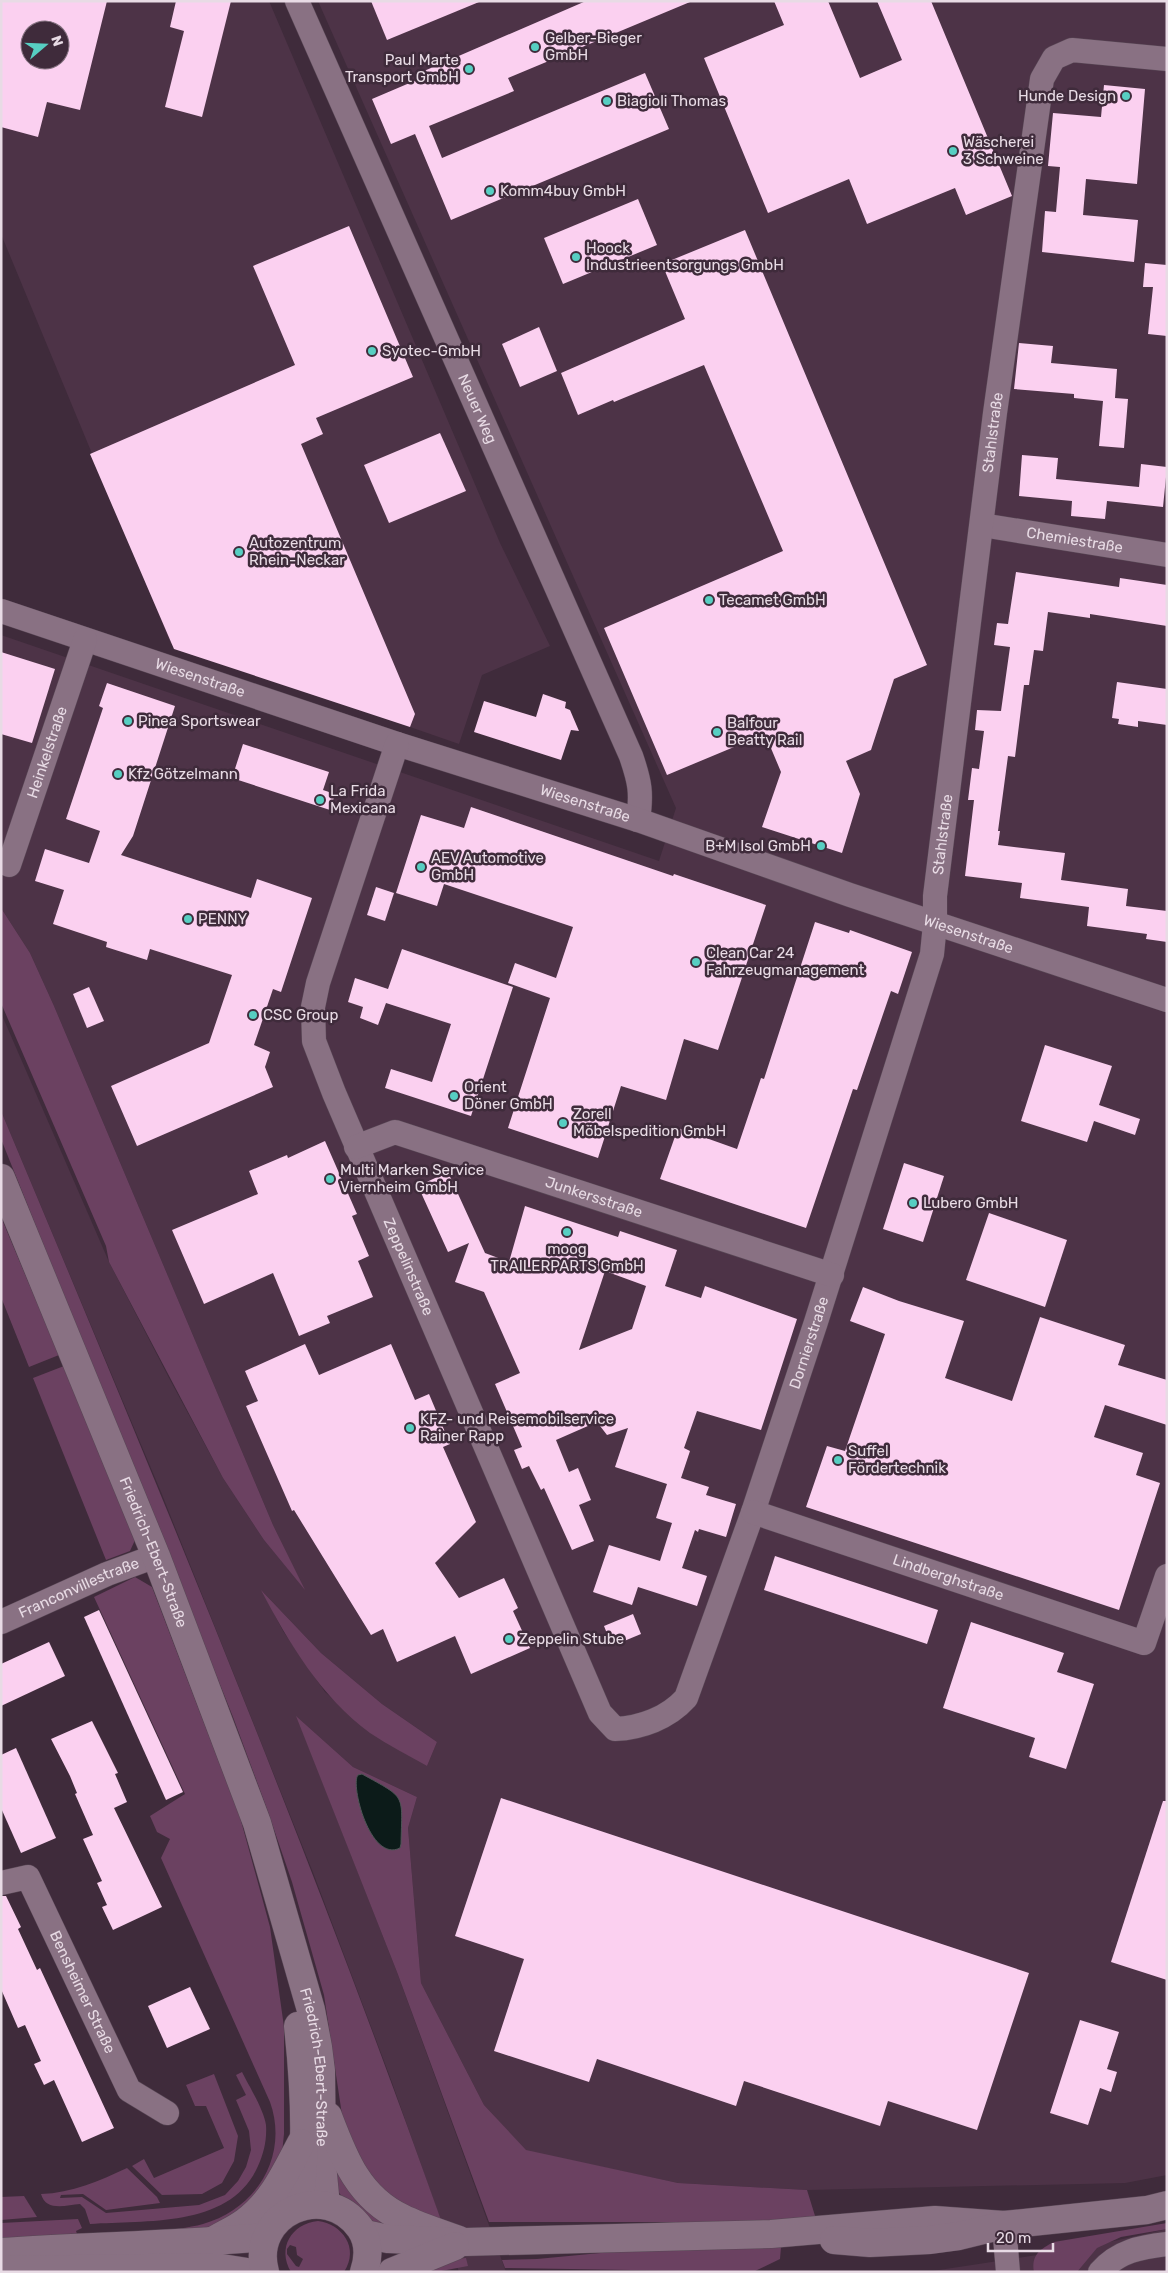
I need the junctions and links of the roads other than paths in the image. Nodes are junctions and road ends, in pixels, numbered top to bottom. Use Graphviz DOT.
graph roads {
  1 [pos="297,1"];
  2 [pos="1167,59"];
  3 [pos="982,524"];
  4 [pos="1167,555"];
  5 [pos="1,611"];
  6 [pos="85,640"];
  7 [pos="398,744"];
  8 [pos="638,820"];
  9 [pos="9,865"];
  10 [pos="935,924"];
  11 [pos="1167,1000"];
  12 [pos="356,1147"];
  13 [pos="1,1178"];
  14 [pos="832,1275"];
  15 [pos="753,1512"];
  16 [pos="156,1556"];
  17 [pos="1167,1576"];
  18 [pos="1,1622"];
  19 [pos="632,1729"];
  20 [pos="1,1882"];
  21 [pos="289,1932"];
  22 [pos="322,2099"];
  23 [pos="167,2114"];
  24 [pos="303,2139"];
  25 [pos="326,2205"];
  26 [pos="1167,2205"];
  27 [pos="298,2207"];
  28 [pos="1004,2225"];
  29 [pos="364,2234"];
  30 [pos="266,2237"];
  31 [pos="211,2242"];
  32 [pos="465,2242"];
  33 [pos="1167,2244"];
  34 [pos="1,2252"];
  35 [pos="1,2270"];
  36 [pos="31,2271"];
  37 [pos="247,2272"];
  38 [pos="265,2272"];
  39 [pos="364,2272"];
  40 [pos="392,2272"];
  41 [pos="1008,2272"];
  42 [pos="1100,2272"];
  1 -- 8 [label="street, Neuer Weg"];
  2 -- 3 [label="street, Stahlstraße"];
  3 -- 4 [label="street, Chemiestraße"];
  3 -- 10 [label="street, Stahlstraße"];
  5 -- 6 [label="street, Wiesenstraße"];
  6 -- 7 [label="street, Wiesenstraße"];
  6 -- 9 [label="street, Heinkelstraße"];
  7 -- 8 [label="street, Wiesenstraße"];
  7 -- 12 [label="street, Zeppelinstraße"];
  8 -- 10 [label="street, Wiesenstraße"];
  10 -- 11 [label="street, Wiesenstraße"];
  10 -- 14 [label="street, Dornierstraße"];
  12 -- 14 [label="street, Junkersstraße"];
  12 -- 19 [label="street, Zeppelinstraße"];
  13 -- 16 [label="street, Friedrich-Ebert-Straße"];
  14 -- 15 [label="street, Dornierstraße"];
  15 -- 17 [label="street, Lindberghstraße"];
  15 -- 19 [label="street, Dornierstraße"];
  16 -- 18 [label="street, Franconvillestraße"];
  16 -- 21 [label="street, Friedrich-Ebert-Straße"];
  20 -- 23 [label="street, Bensheimer Straße"];
  21 -- 22 [label="street, Friedrich-Ebert-Straße"];
  21 -- 24 [label="street, Friedrich-Ebert-Straße"];
  22 -- 25 [label="street, Friedrich-Ebert-Straße"];
  22 -- 32 [label="street"];
  24 -- 27 [label="street, Friedrich-Ebert-Straße"];
  24 -- 31 [label="street"];
  25 -- 27 [label="street"];
  25 -- 29 [label="street"];
  26 -- 28 [label="street"];
  27 -- 30 [label="street"];
  28 -- 32 [label="street"];
  28 -- 41 [label="street"];
  29 -- 32 [label="street"];
  29 -- 39 [label="street"];
  30 -- 31 [label="street"];
  30 -- 38 [label="street"];
  31 -- 34 [label="street"];
  32 -- 40 [label="street"];
  33 -- 42 [label="street"];
  35 -- 36 [label="street"];
  36 -- 37 [label="street"];
}
